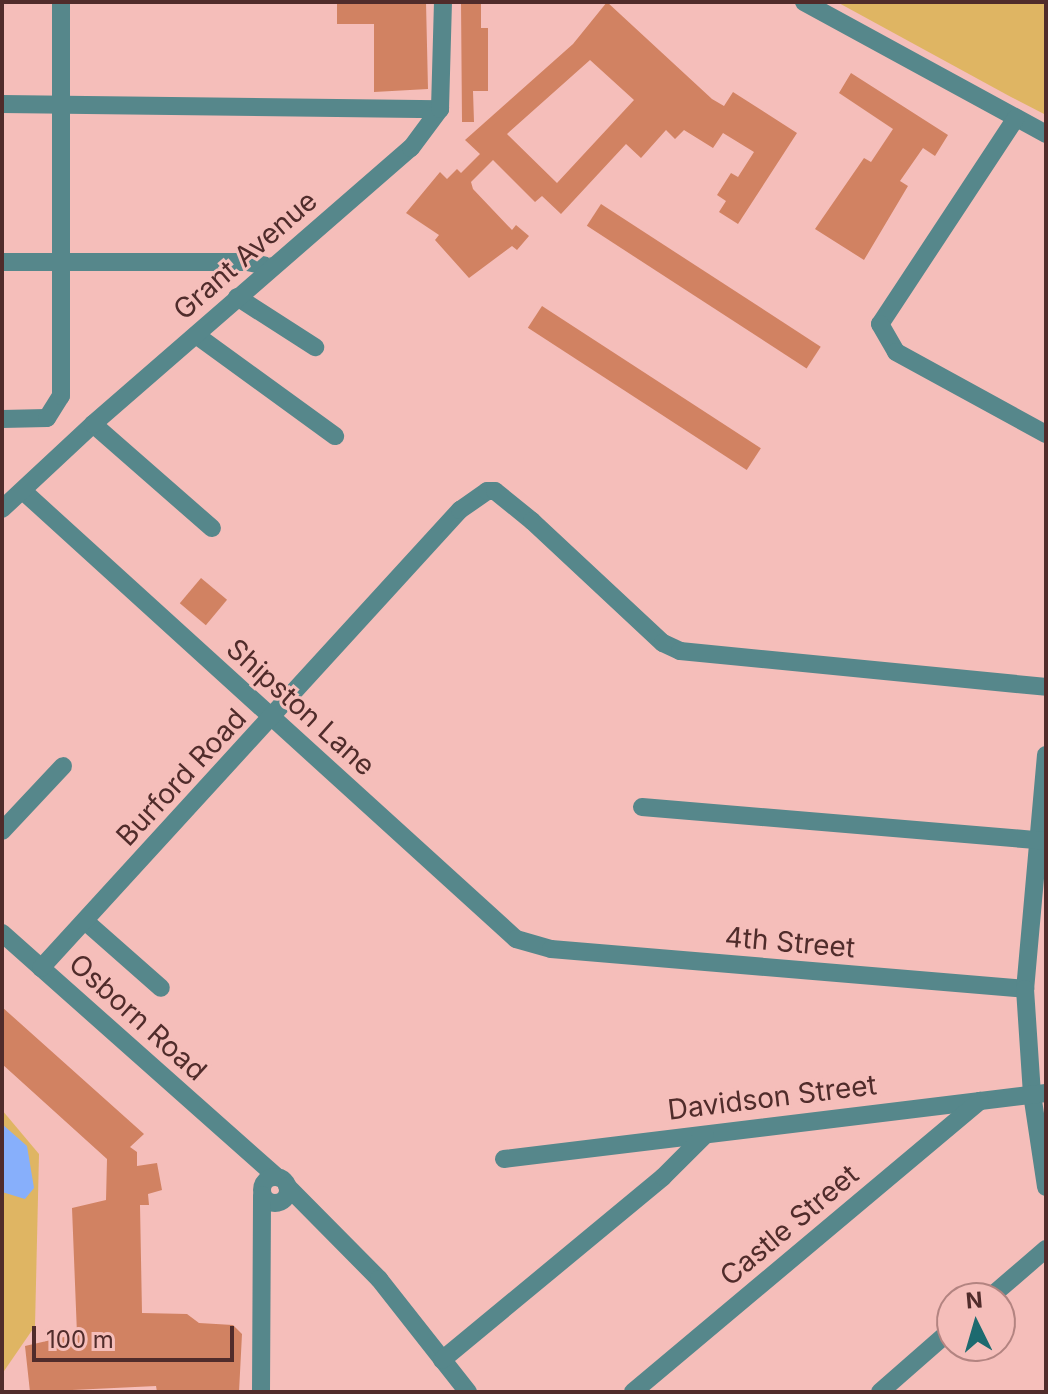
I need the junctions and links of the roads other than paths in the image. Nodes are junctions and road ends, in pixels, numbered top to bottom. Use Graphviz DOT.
graph roads {
  1 [pos="61,2"];
  2 [pos="443,2"];
  3 [pos="804,2"];
  4 [pos="2,104"];
  5 [pos="61,105"];
  6 [pos="440,109"];
  7 [pos="1016,118"];
  8 [pos="1046,134"];
  9 [pos="2,262"];
  10 [pos="60,262"];
  11 [pos="272,267"];
  12 [pos="237,297"];
  13 [pos="196,335"];
  14 [pos="315,347"];
  15 [pos="2,419"];
  16 [pos="93,424"];
  17 [pos="1046,434"];
  18 [pos="335,436"];
  19 [pos="23,491"];
  20 [pos="2,509"];
  21 [pos="212,528"];
  22 [pos="1046,687"];
  23 [pos="271,721"];
  24 [pos="1046,755"];
  25 [pos="63,766"];
  26 [pos="642,807"];
  27 [pos="2,831"];
  28 [pos="1042,841"];
  29 [pos="85,921"];
  30 [pos="2,933"];
  31 [pos="551,949"];
  32 [pos="41,968"];
  33 [pos="161,988"];
  34 [pos="1025,989"];
  35 [pos="1039,1094"];
  36 [pos="980,1101"];
  37 [pos="705,1135"];
  38 [pos="504,1159"];
  39 [pos="1046,1187"];
  40 [pos="275,1191"];
  41 [pos="1046,1249"];
  42 [pos="1008,1282"];
  43 [pos="936,1343"];
  44 [pos="442,1360"];
  45 [pos="261,1392"];
  46 [pos="468,1392"];
  47 [pos="633,1392"];
  48 [pos="880,1392"];
  1 -- 5 [label="street"];
  2 -- 6 [label="street"];
  3 -- 7 [label="street"];
  4 -- 5 [label="street"];
  5 -- 6 [label="street"];
  5 -- 10 [label="street"];
  6 -- 11 [label="street, Grant Avenue"];
  7 -- 8 [label="street"];
  7 -- 17 [label="street"];
  9 -- 10 [label="street"];
  10 -- 11 [label="street"];
  10 -- 15 [label="street"];
  11 -- 12 [label="street, Grant Avenue"];
  12 -- 13 [label="street, Grant Avenue"];
  12 -- 14 [label="street"];
  13 -- 16 [label="street, Grant Avenue"];
  13 -- 18 [label="street"];
  16 -- 19 [label="street, Grant Avenue"];
  16 -- 21 [label="street"];
  19 -- 20 [label="street, Grant Avenue"];
  19 -- 23 [label="street, Shipston Lane"];
  22 -- 23 [label="street, Burford Road"];
  23 -- 29 [label="street, Burford Road"];
  23 -- 31 [label="street, Shipston Lane"];
  24 -- 28 [label="street"];
  25 -- 27 [label="street"];
  26 -- 28 [label="street"];
  28 -- 34 [label="street"];
  29 -- 32 [label="street, Burford Road"];
  29 -- 33 [label="street"];
  30 -- 32 [label="street, Osborn Road"];
  31 -- 34 [label="street, 4th Street"];
  32 -- 40 [label="street, Osborn Road"];
  34 -- 35 [label="street"];
  35 -- 36 [label="street, Davidson Street"];
  35 -- 39 [label="street"];
  36 -- 37 [label="street, Davidson Street"];
  36 -- 47 [label="street, Castle Street"];
  37 -- 38 [label="street, Davidson Street"];
  37 -- 44 [label="street"];
  40 -- 44 [label="street, Osborn Road"];
  40 -- 45 [label="street"];
  41 -- 42 [label="street"];
  43 -- 48 [label="street"];
  44 -- 46 [label="street, Osborn Road"];
}
